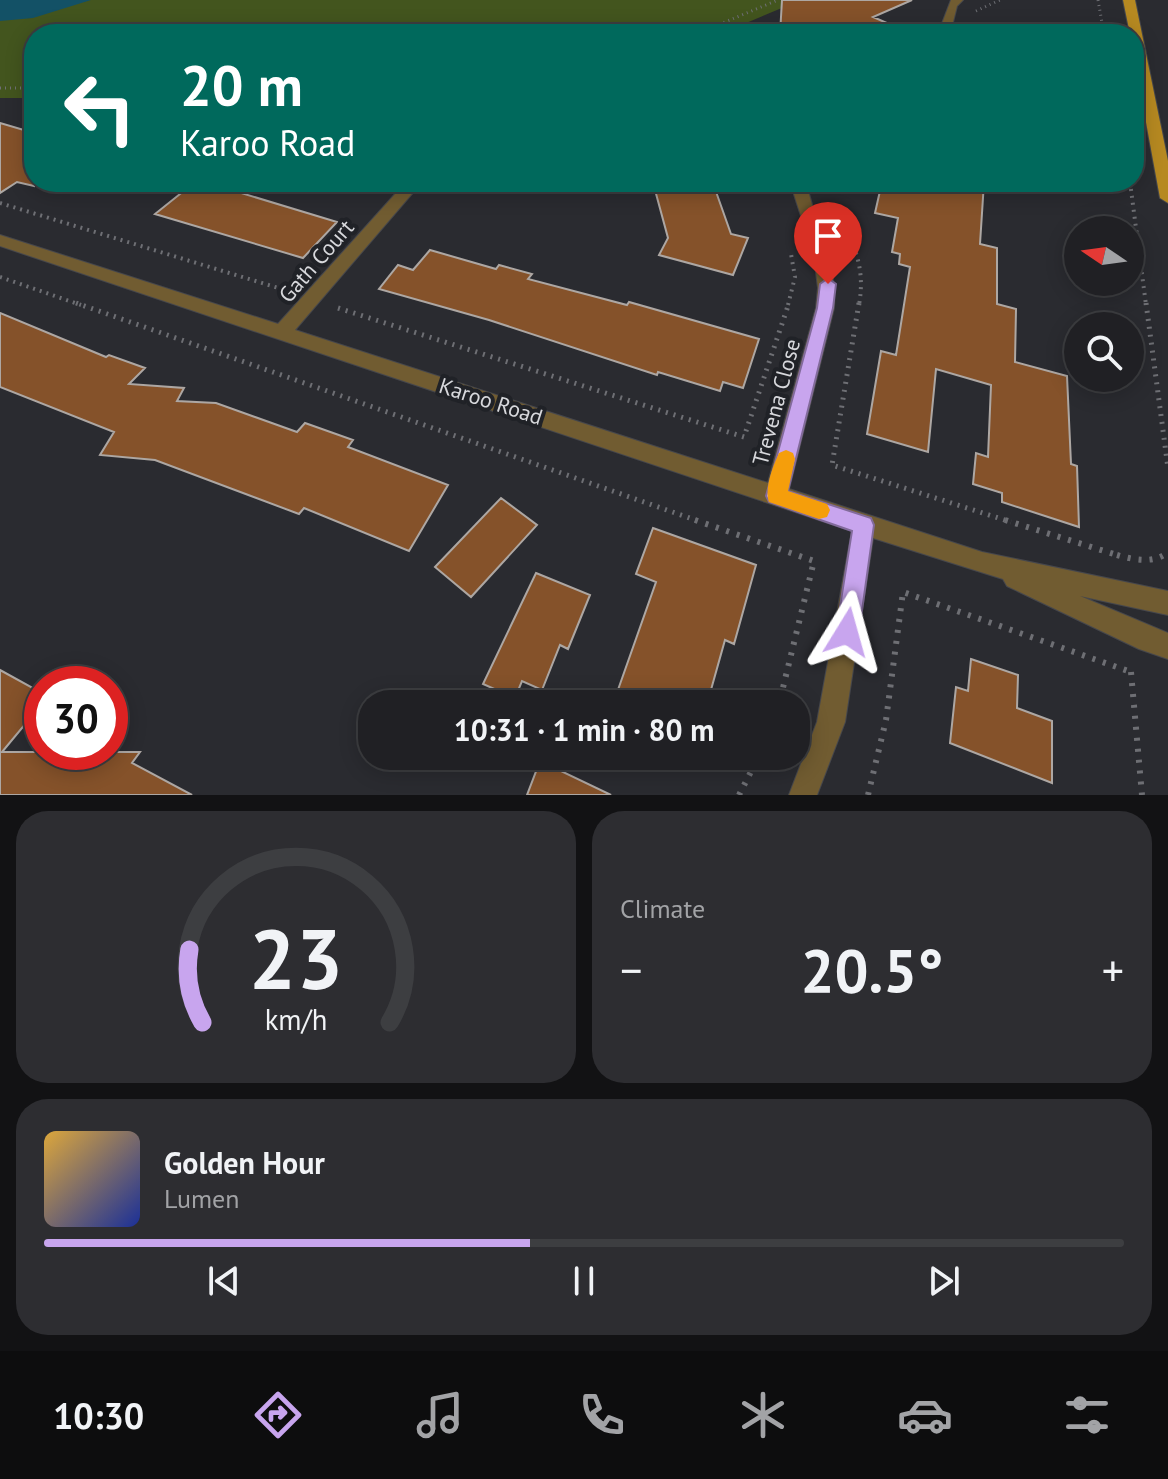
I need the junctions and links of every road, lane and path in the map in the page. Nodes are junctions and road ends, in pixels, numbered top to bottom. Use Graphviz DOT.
graph roads {
  1 [pos="778,0"];
  2 [pos="957,0"];
  3 [pos="1000,0"];
  4 [pos="1098,0"];
  5 [pos="1129,0"];
  6 [pos="972,21"];
  7 [pos="720,24"];
  8 [pos="947,24"];
  9 [pos="1102,24"];
  10 [pos="1134,24"];
  11 [pos="1144,76"];
  12 [pos="0,88"];
  13 [pos="24,88"];
  14 [pos="405,192"];
  15 [pos="802,192"];
  16 [pos="1131,192"];
  17 [pos="1168,198"];
  18 [pos="0,203"];
  19 [pos="0,240"];
  20 [pos="789,247"];
  21 [pos="0,277"];
  22 [pos="283,291"];
  23 [pos="338,309"];
  24 [pos="282,332"];
  25 [pos="832,465"];
  26 [pos="1168,468"];
  27 [pos="776,496"];
  28 [pos="864,525"];
  29 [pos="1117,555"];
  30 [pos="982,563"];
  31 [pos="1168,603"];
  32 [pos="1168,646"];
  33 [pos="1131,672"];
  34 [pos="782,690"];
  35 [pos="752,770"];
  36 [pos="739,795"];
  37 [pos="803,795"];
  38 [pos="868,795"];
  1 -- 7 [label="path"];
  2 -- 8 [label="street"];
  3 -- 6 [label="path"];
  4 -- 9 [label="path"];
  5 -- 10 [label="main road"];
  11 -- 17 [label="main road"];
  12 -- 13 [label="path"];
  14 -- 24 [label="street, Gath Court"];
  15 -- 27 [label="street, Trevena Close"];
  16 -- 26 [label="path"];
  18 -- 22 [label="path"];
  19 -- 24 [label="street, Karoo Road"];
  20 -- 23 [label="path"];
  21 -- 34 [label="path"];
  24 -- 27 [label="street, Karoo Road"];
  25 -- 29 [label="path"];
  27 -- 28 [label="street, Karoo Road"];
  28 -- 30 [label="street, Karoo Road"];
  28 -- 37 [label="street"];
  30 -- 31 [label="street, Karoo Road"];
  30 -- 32 [label="street, Karoo Road"];
  33 -- 38 [label="path"];
  35 -- 36 [label="path"];
}
